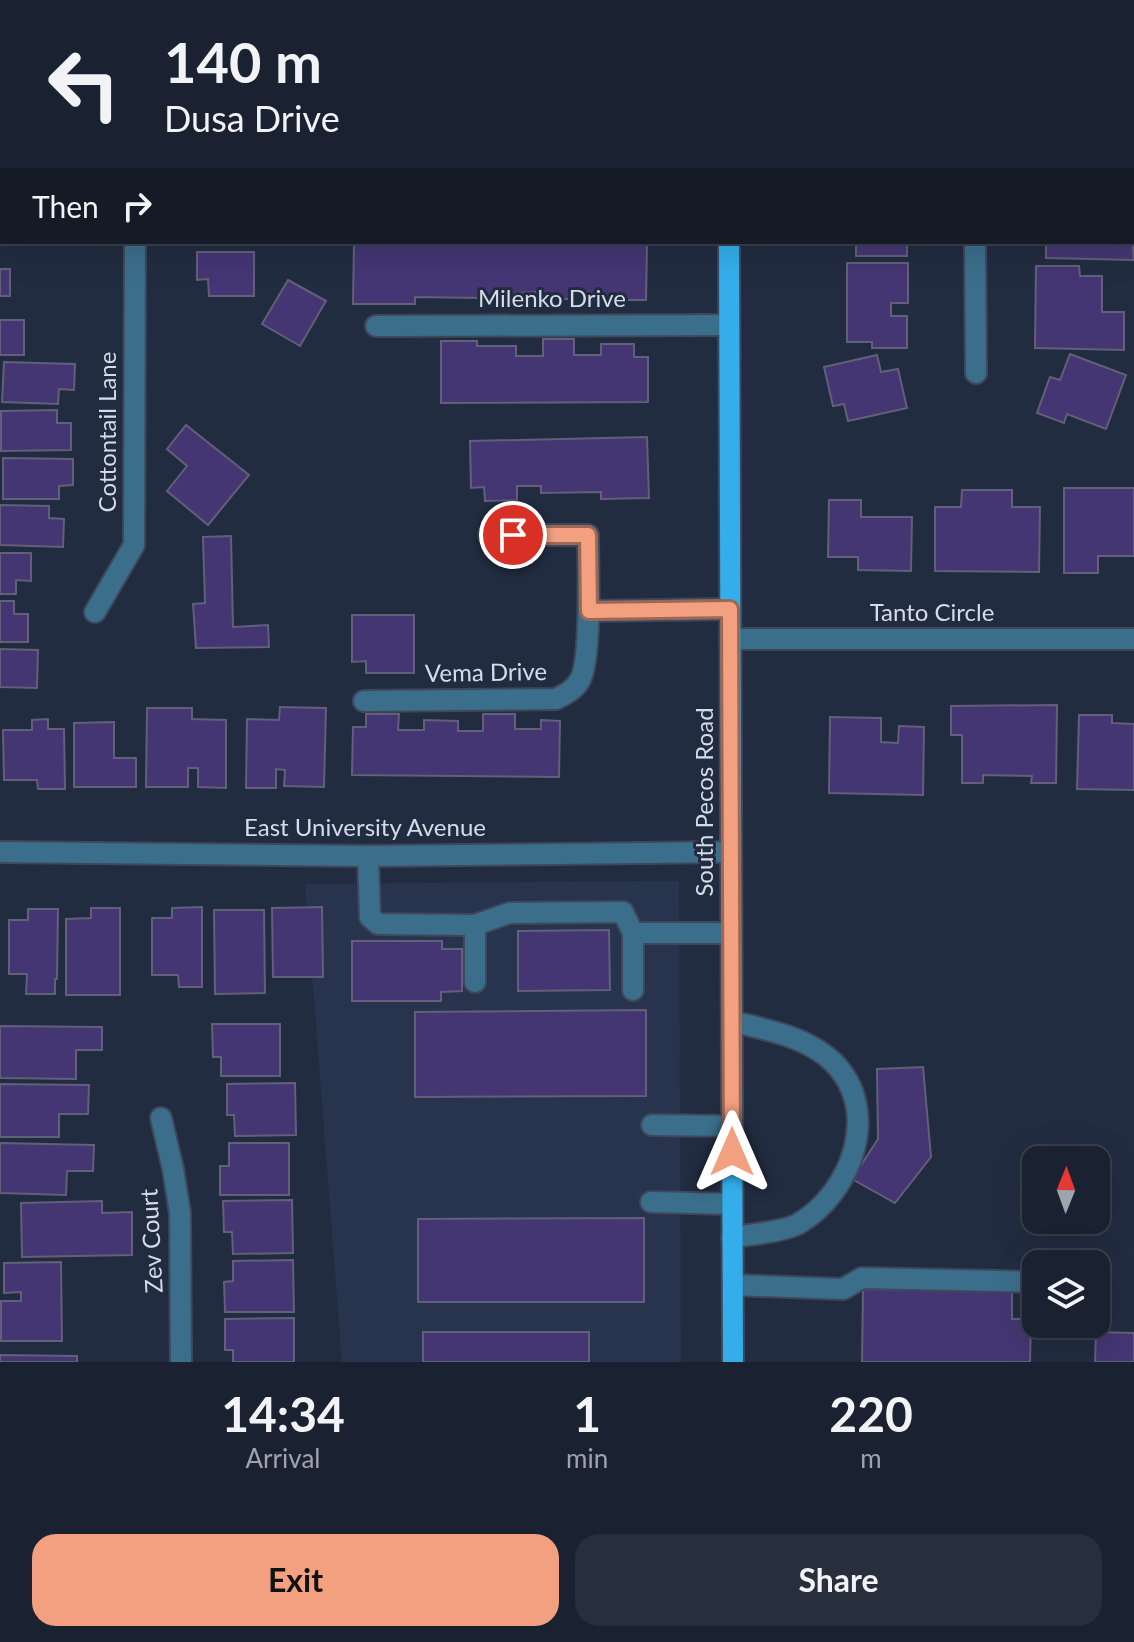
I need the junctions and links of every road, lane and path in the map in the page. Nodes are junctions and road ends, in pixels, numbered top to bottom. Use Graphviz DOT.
graph roads {
  1 [pos="135,244"];
  2 [pos="729,244"];
  3 [pos="975,244"];
  4 [pos="729,325"];
  5 [pos="376,326"];
  6 [pos="976,373"];
  7 [pos="489,535"];
  8 [pos="730,609"];
  9 [pos="589,611"];
  10 [pos="95,612"];
  11 [pos="730,639"];
  12 [pos="1134,639"];
  13 [pos="364,701"];
  14 [pos="0,852"];
  15 [pos="731,852"];
  16 [pos="368,856"];
  17 [pos="475,925"];
  18 [pos="633,933"];
  19 [pos="731,933"];
  20 [pos="475,982"];
  21 [pos="633,990"];
  22 [pos="732,1021"];
  23 [pos="161,1118"];
  24 [pos="652,1125"];
  25 [pos="732,1126"];
  26 [pos="651,1202"];
  27 [pos="732,1204"];
  28 [pos="732,1238"];
  29 [pos="1022,1282"];
  30 [pos="733,1285"];
  31 [pos="181,1362"];
  32 [pos="733,1362"];
  1 -- 10 [label="street, Cottontail Lane"];
  2 -- 4 [label="main road, South Pecos Road"];
  3 -- 6 [label="street"];
  4 -- 5 [label="street, Milenko Drive"];
  4 -- 8 [label="main road, South Pecos Road"];
  7 -- 9 [label="street, Vema Drive"];
  8 -- 9 [label="street"];
  8 -- 11 [label="main road, South Pecos Road"];
  9 -- 13 [label="street, Vema Drive"];
  11 -- 12 [label="street, Tanto Circle"];
  11 -- 15 [label="main road, South Pecos Road"];
  14 -- 16 [label="street, East University Avenue"];
  15 -- 16 [label="street, East University Avenue"];
  15 -- 19 [label="main road, South Pecos Road"];
  16 -- 17 [label="street"];
  17 -- 18 [label="street"];
  17 -- 20 [label="street"];
  18 -- 19 [label="street"];
  18 -- 21 [label="street"];
  19 -- 22 [label="main road, South Pecos Road"];
  22 -- 25 [label="main road, South Pecos Road"];
  22 -- 28 [label="street"];
  23 -- 31 [label="street, Zev Court"];
  24 -- 25 [label="street"];
  25 -- 27 [label="main road, South Pecos Road"];
  26 -- 27 [label="street"];
  27 -- 28 [label="main road, South Pecos Road"];
  28 -- 30 [label="main road, South Pecos Road"];
  29 -- 30 [label="street"];
  30 -- 32 [label="main road, South Pecos Road"];
}
